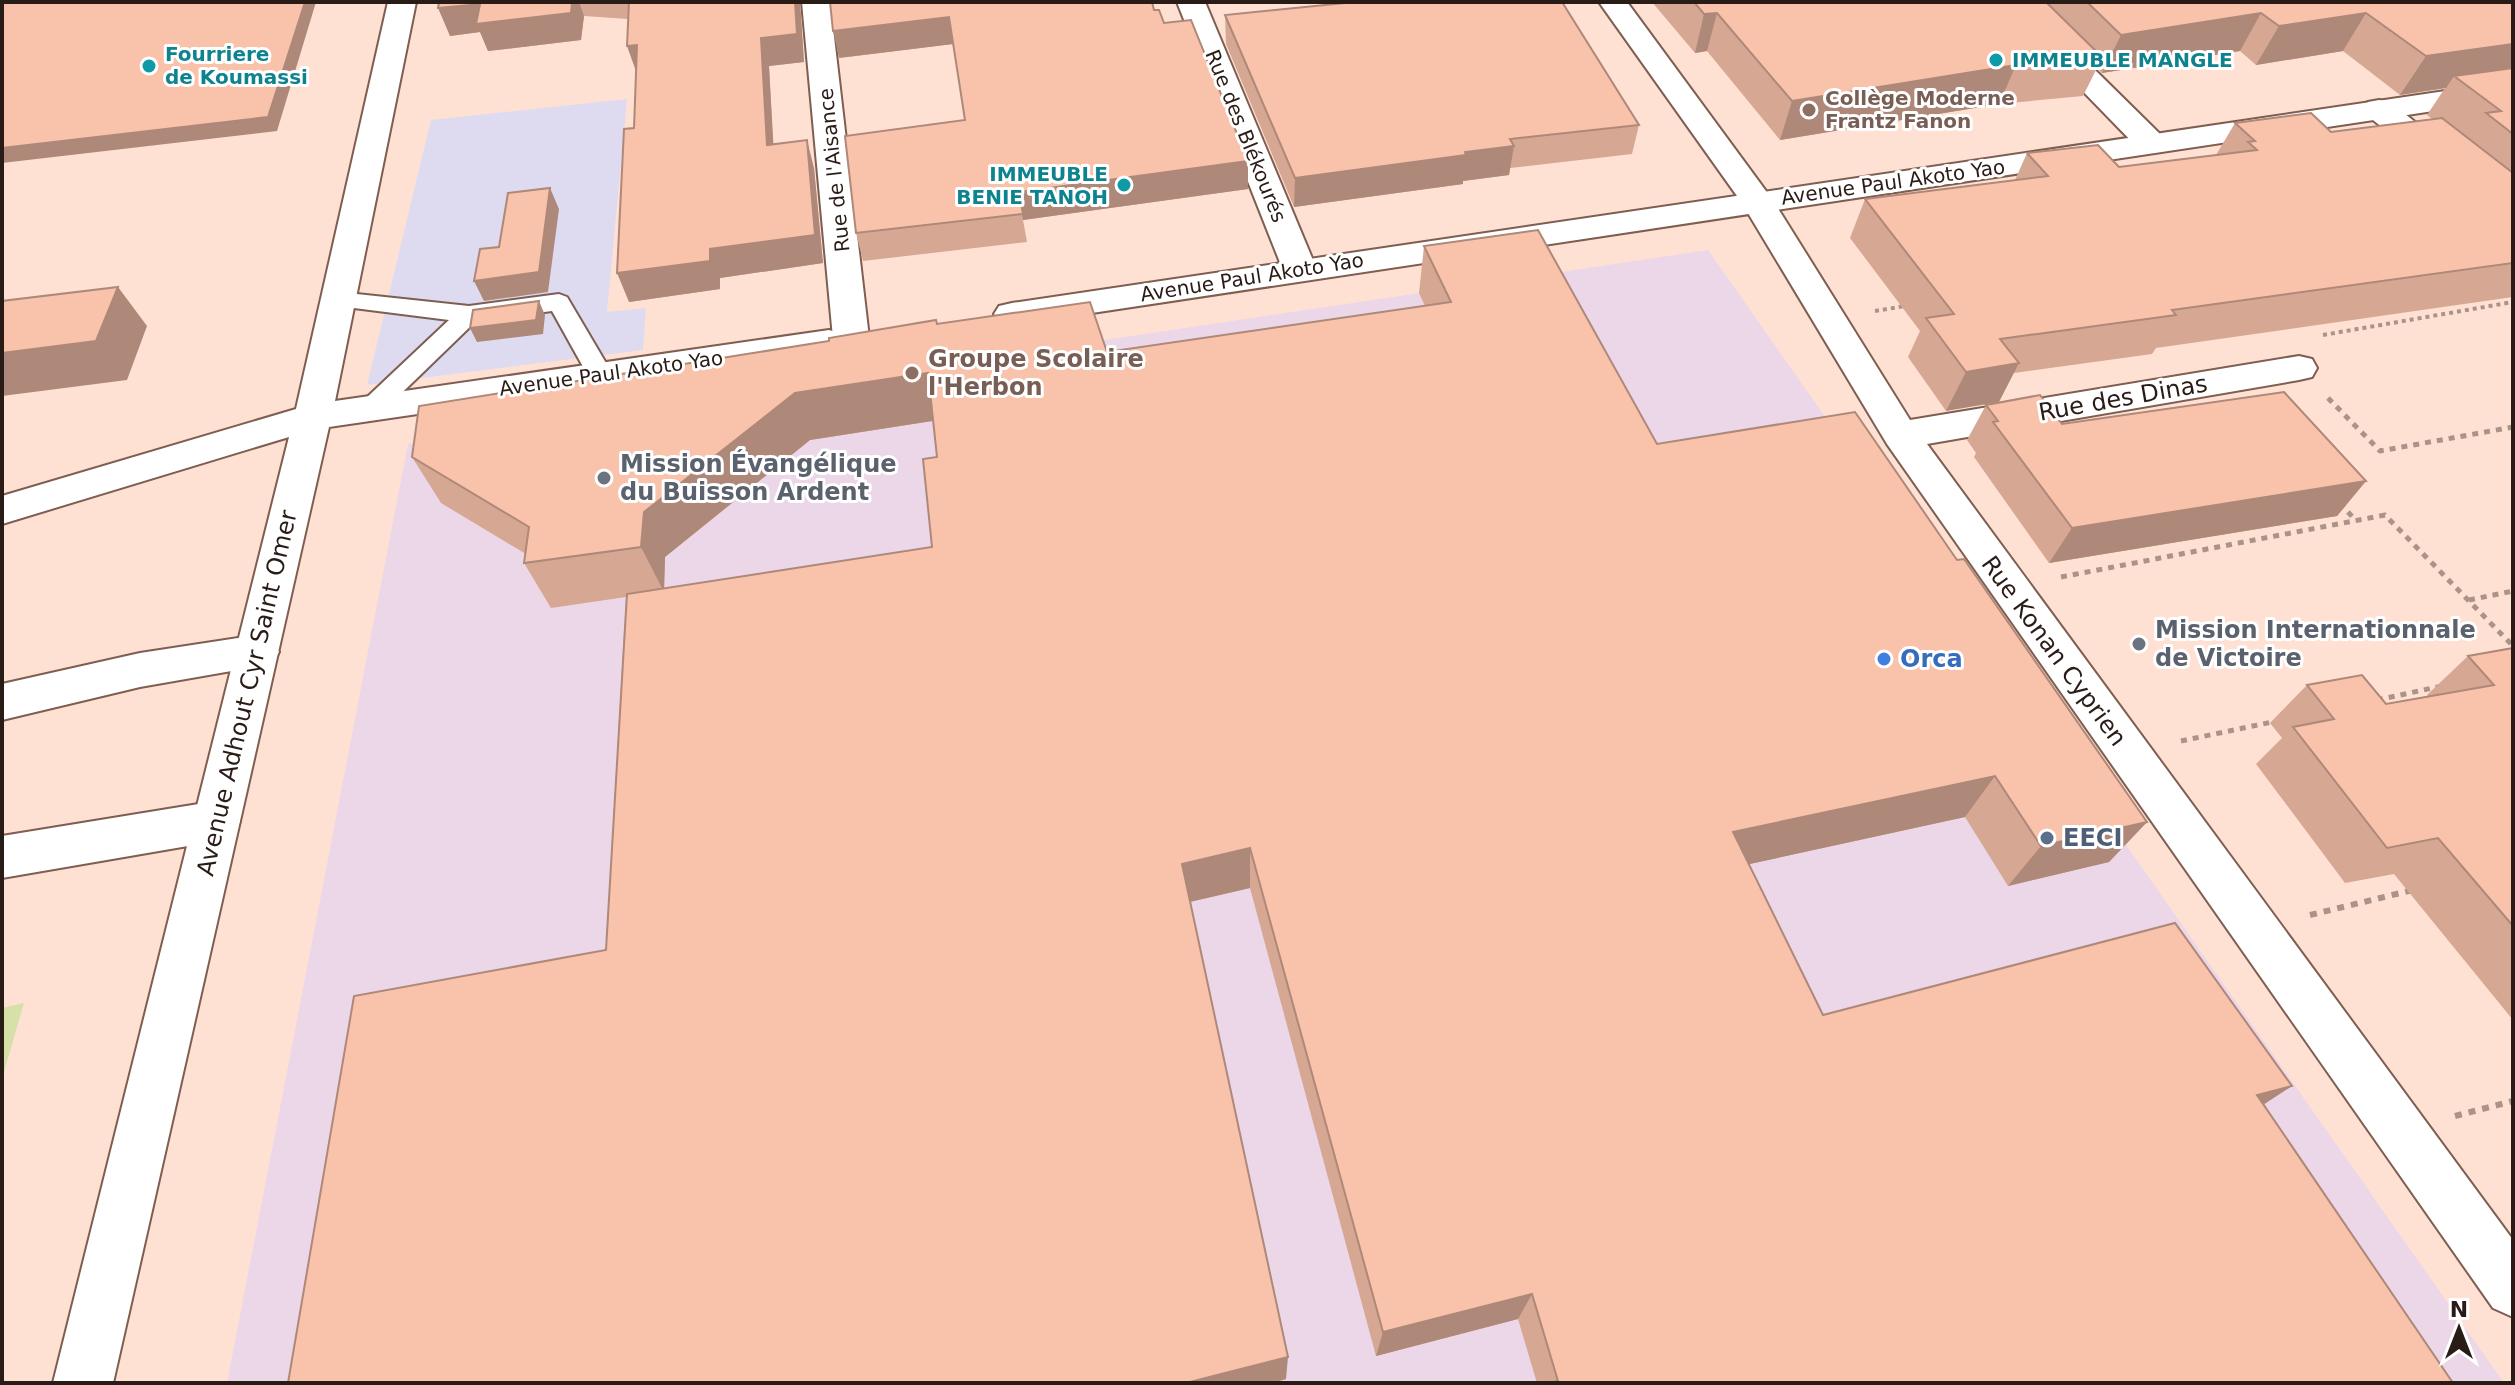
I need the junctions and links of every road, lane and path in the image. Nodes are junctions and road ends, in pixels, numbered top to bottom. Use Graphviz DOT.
graph roads {
  1 [pos="402,2"];
  2 [pos="816,2"];
  3 [pos="1191,2"];
  4 [pos="1613,2"];
  5 [pos="2010,2"];
  6 [pos="2513,90"];
  7 [pos="2379,109"];
  8 [pos="2152,144"];
  9 [pos="1758,202"];
  10 [pos="2513,216"];
  11 [pos="1300,270"];
  12 [pos="338,300"];
  13 [pos="2513,302"];
  14 [pos="1906,306"];
  15 [pos="469,314"];
  16 [pos="1831,318"];
  17 [pos="975,320"];
  18 [pos="867,336"];
  19 [pos="2304,353"];
  20 [pos="600,375"];
  21 [pos="371,408"];
  22 [pos="313,417"];
  23 [pos="2513,427"];
  24 [pos="1900,435"];
  25 [pos="2,510"];
  26 [pos="2009,587"];
  27 [pos="2513,591"];
  28 [pos="2468,600"];
  29 [pos="2513,646"];
  30 [pos="257,652"];
  31 [pos="2451,684"];
  32 [pos="2374,700"];
  33 [pos="2,702"];
  34 [pos="2282,720"];
  35 [pos="2128,753"];
  36 [pos="217,821"];
  37 [pos="2,857"];
  38 [pos="2422,888"];
  39 [pos="2254,928"];
  40 [pos="2513,1288"];
  41 [pos="83,1383"];
  1 -- 12 [label="street, Avenue Adhout Cyr Saint Omer"];
  2 -- 18 [label="street, Rue de l'Aisance"];
  3 -- 11 [label="street, Rue des Blékourés"];
  4 -- 9 [label="street, Rue Konan Cyprien"];
  5 -- 8 [label="street"];
  6 -- 7 [label="street, Avenue Paul Akoto Yao"];
  7 -- 8 [label="street, Avenue Paul Akoto Yao"];
  7 -- 10 [label="street"];
  8 -- 9 [label="street, Avenue Paul Akoto Yao"];
  9 -- 11 [label="street, Avenue Paul Akoto Yao"];
  9 -- 16 [label="street, Rue Konan Cyprien"];
  11 -- 17 [label="street, Avenue Paul Akoto Yao"];
  12 -- 15 [label="lane"];
  12 -- 22 [label="street, Avenue Adhout Cyr Saint Omer"];
  13 -- 19 [label="path"];
  14 -- 16 [label="path"];
  15 -- 20 [label="lane"];
  15 -- 21 [label="lane"];
  16 -- 24 [label="street, Rue Konan Cyprien"];
  18 -- 20 [label="street, Avenue Paul Akoto Yao"];
  19 -- 23 [label="path"];
  19 -- 24 [label="street, Rue des Dinas"];
  20 -- 21 [label="street, Avenue Paul Akoto Yao"];
  21 -- 22 [label="street, Avenue Paul Akoto Yao"];
  22 -- 25 [label="street, Avenue Paul Akoto Yao"];
  22 -- 30 [label="street, Avenue Adhout Cyr Saint Omer"];
  24 -- 26 [label="street, Rue Konan Cyprien"];
  26 -- 28 [label="path"];
  26 -- 35 [label="street, Rue Konan Cyprien"];
  27 -- 28 [label="path"];
  28 -- 29 [label="path"];
  30 -- 33 [label="street"];
  30 -- 36 [label="street, Avenue Adhout Cyr Saint Omer"];
  31 -- 32 [label="path"];
  34 -- 35 [label="path"];
  35 -- 39 [label="street, Rue Konan Cyprien"];
  36 -- 37 [label="street"];
  36 -- 41 [label="street, Avenue Adhout Cyr Saint Omer"];
  38 -- 39 [label="path"];
  39 -- 40 [label="street, Rue Konan Cyprien"];
}
